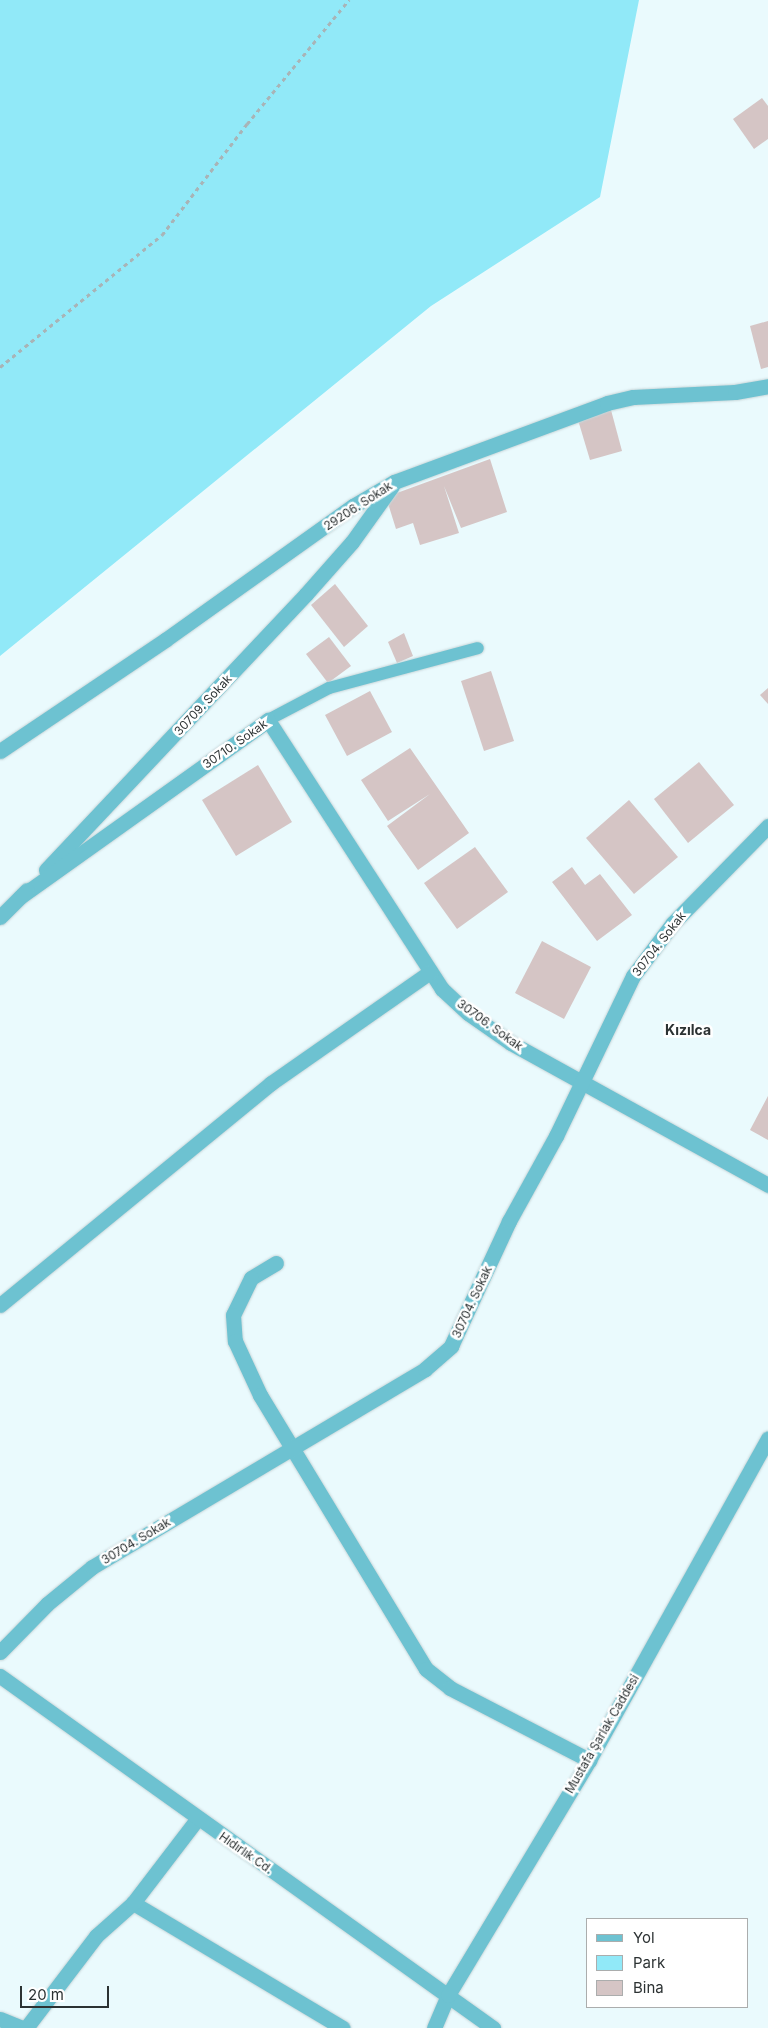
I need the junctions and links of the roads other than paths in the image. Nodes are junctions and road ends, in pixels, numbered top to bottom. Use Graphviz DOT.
graph roads {
  1 [pos="768,386"];
  2 [pos="394,482"];
  3 [pos="478,648"];
  4 [pos="268,720"];
  5 [pos="0,751"];
  6 [pos="768,826"];
  7 [pos="20,897"];
  8 [pos="0,917"];
  9 [pos="430,972"];
  10 [pos="582,1083"];
  11 [pos="768,1185"];
  12 [pos="276,1264"];
  13 [pos="0,1305"];
  14 [pos="768,1439"];
  15 [pos="293,1448"];
  16 [pos="0,1652"];
  17 [pos="0,1676"];
  18 [pos="589,1760"];
  19 [pos="198,1818"];
  20 [pos="133,1902"];
  21 [pos="448,1995"];
  22 [pos="0,2019"];
  23 [pos="22,2028"];
  24 [pos="26,2028"];
  25 [pos="343,2028"];
  26 [pos="434,2028"];
  27 [pos="493,2028"];
  1 -- 2 [label="street, 29206. Sokak"];
  2 -- 5 [label="street, 29206. Sokak"];
  2 -- 7 [label="street, 30709. Sokak"];
  3 -- 4 [label="lane, 30710. Sokak"];
  4 -- 7 [label="street, 30710. Sokak"];
  4 -- 9 [label="street, 30706. Sokak"];
  6 -- 10 [label="street, 30704. Sokak"];
  7 -- 8 [label="street, 30709. Sokak"];
  9 -- 10 [label="street, 30706. Sokak"];
  9 -- 13 [label="street"];
  10 -- 11 [label="street, 30706. Sokak"];
  10 -- 15 [label="street, 30704. Sokak"];
  12 -- 15 [label="street"];
  14 -- 18 [label="street, Mustafa Şarlak Caddesi"];
  15 -- 16 [label="street, 30704. Sokak"];
  15 -- 18 [label="street"];
  17 -- 19 [label="street, Hıdırlık Cd."];
  18 -- 21 [label="street, Mustafa Şarlak Caddesi"];
  19 -- 20 [label="street"];
  19 -- 21 [label="street, Hıdırlık Cd."];
  20 -- 24 [label="street"];
  20 -- 25 [label="street"];
  21 -- 26 [label="street, Mustafa Şarlak Caddesi"];
  21 -- 27 [label="street, Hıdırlık Cd."];
  22 -- 23 [label="street"];
}
